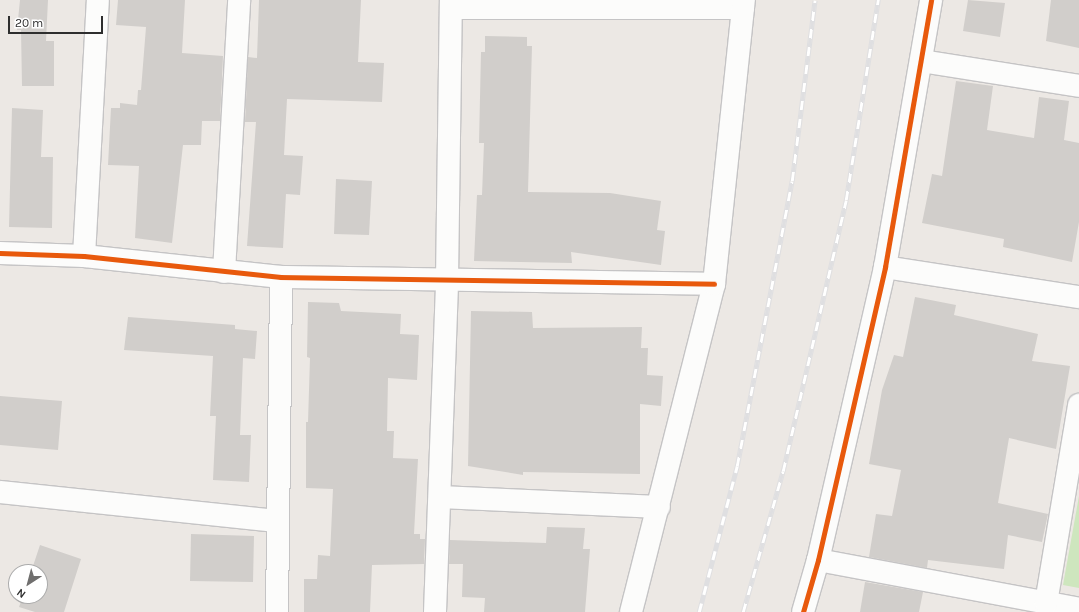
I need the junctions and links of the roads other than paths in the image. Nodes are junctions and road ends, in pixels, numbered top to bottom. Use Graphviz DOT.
graph roads {
  1 [pos="98,0"];
  2 [pos="239,0"];
  3 [pos="931,0"];
  4 [pos="451,4"];
  5 [pos="744,4"];
  6 [pos="922,61"];
  7 [pos="1079,86"];
  8 [pos="0,253"];
  9 [pos="84,256"];
  10 [pos="885,266"];
  11 [pos="224,272"];
  12 [pos="281,277"];
  13 [pos="446,280"];
  14 [pos="714,284"];
  15 [pos="1079,297"];
  16 [pos="1079,405"];
  17 [pos="0,492"];
  18 [pos="440,497"];
  19 [pos="659,507"];
  20 [pos="277,521"];
  21 [pos="818,560"];
  22 [pos="1046,603"];
  23 [pos="1079,609"];
  24 [pos="277,612"];
  25 [pos="435,612"];
  26 [pos="630,612"];
  27 [pos="803,612"];
  1 -- 9 [label="street"];
  2 -- 11 [label="street"];
  3 -- 6 [label="street"];
  4 -- 5 [label="street"];
  4 -- 13 [label="street"];
  5 -- 14 [label="street"];
  6 -- 7 [label="street"];
  6 -- 10 [label="street"];
  8 -- 9 [label="street"];
  9 -- 11 [label="street"];
  10 -- 15 [label="street"];
  10 -- 21 [label="street"];
  11 -- 12 [label="street"];
  12 -- 13 [label="street"];
  12 -- 20 [label="street"];
  13 -- 14 [label="street"];
  13 -- 18 [label="street"];
  14 -- 19 [label="street"];
  16 -- 22 [label="street"];
  17 -- 20 [label="street"];
  18 -- 19 [label="street"];
  18 -- 25 [label="street"];
  19 -- 26 [label="street"];
  20 -- 24 [label="street"];
  21 -- 22 [label="street"];
  21 -- 27 [label="street"];
  22 -- 23 [label="street"];
}
